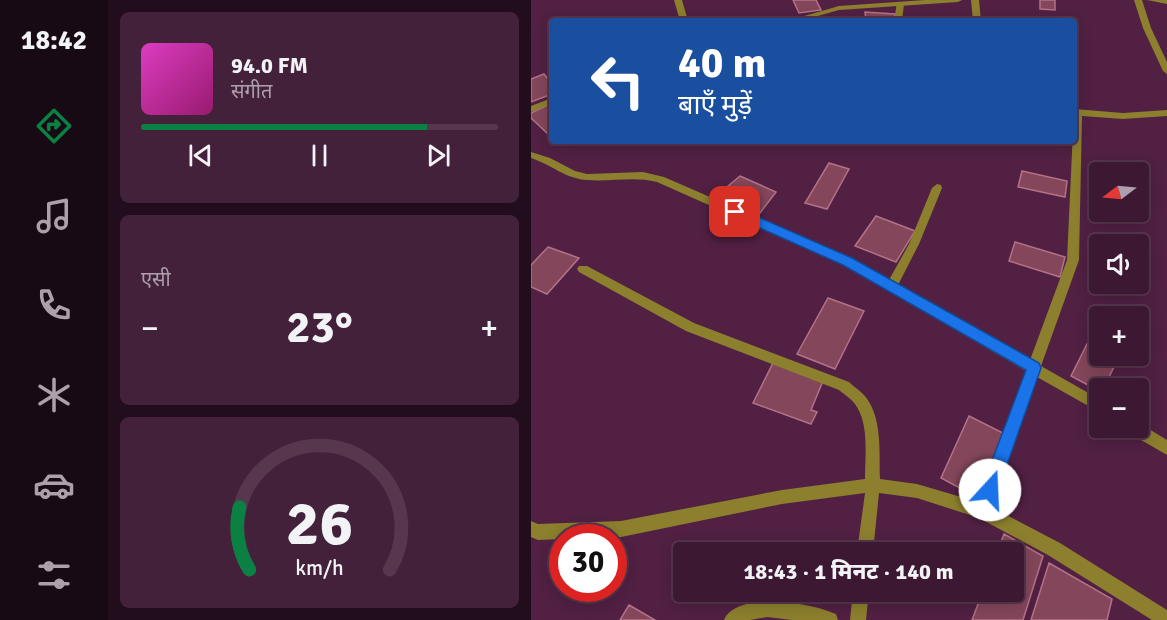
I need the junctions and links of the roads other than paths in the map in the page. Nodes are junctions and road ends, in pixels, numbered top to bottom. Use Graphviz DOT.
graph roads {
  1 [pos="678,0"];
  2 [pos="959,0"];
  3 [pos="975,0"];
  4 [pos="1138,0"];
  5 [pos="1151,0"];
  6 [pos="1167,2"];
  7 [pos="900,4"];
  8 [pos="683,18"];
  9 [pos="802,18"];
  10 [pos="898,18"];
  11 [pos="977,18"];
  12 [pos="1167,71"];
  13 [pos="549,102"];
  14 [pos="531,109"];
  15 [pos="1077,112"];
  16 [pos="1167,112"];
  17 [pos="1075,144"];
  18 [pos="531,155"];
  19 [pos="936,188"];
  20 [pos="583,269"];
  21 [pos="891,286"];
  22 [pos="1034,368"];
  23 [pos="1089,400"];
  24 [pos="1149,437"];
  25 [pos="1167,448"];
  26 [pos="873,485"];
  27 [pos="982,511"];
  28 [pos="531,529"];
  29 [pos="866,542"];
  30 [pos="860,602"];
  31 [pos="732,620"];
  32 [pos="830,620"];
  33 [pos="858,620"];
  34 [pos="1167,620"];
  1 -- 8 [label="street"];
  2 -- 7 [label="street"];
  3 -- 11 [label="street"];
  4 -- 12 [label="street"];
  5 -- 6 [label="street"];
  7 -- 9 [label="street"];
  7 -- 10 [label="street"];
  13 -- 14 [label="street"];
  15 -- 16 [label="street"];
  17 -- 22 [label="street"];
  18 -- 21 [label="street"];
  19 -- 21 [label="street"];
  20 -- 26 [label="street"];
  21 -- 22 [label="street"];
  22 -- 23 [label="street"];
  22 -- 27 [label="street"];
  24 -- 25 [label="street"];
  26 -- 27 [label="street"];
  26 -- 28 [label="street"];
  26 -- 29 [label="street"];
  27 -- 34 [label="street"];
  30 -- 33 [label="street"];
  31 -- 32 [label="street"];
}
